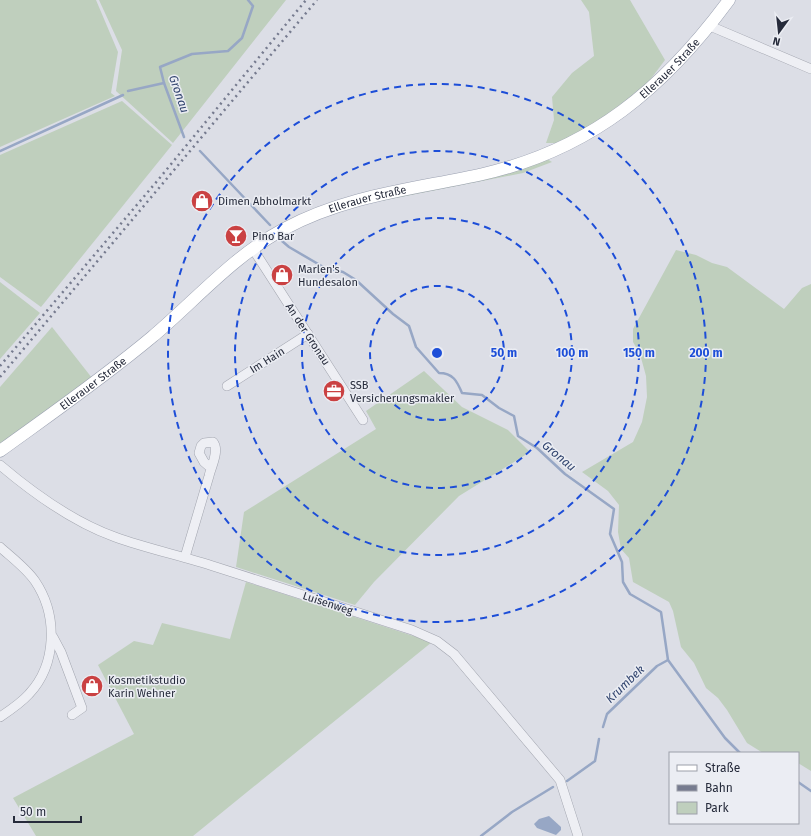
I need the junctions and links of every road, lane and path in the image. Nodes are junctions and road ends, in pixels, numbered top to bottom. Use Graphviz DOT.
graph roads {
  1 [pos="729,0"];
  2 [pos="710,26"];
  3 [pos="811,69"];
  4 [pos="253,249"];
  5 [pos="308,334"];
  6 [pos="226,386"];
  7 [pos="363,420"];
  8 [pos="0,451"];
  9 [pos="0,465"];
  10 [pos="211,468"];
  11 [pos="0,547"];
  12 [pos="185,557"];
  13 [pos="53,637"];
  14 [pos="72,715"];
  15 [pos="0,717"];
  16 [pos="578,836"];
  1 -- 2 [label="main road, Ellerauer Straße"];
  2 -- 3 [label="street"];
  2 -- 4 [label="main road, Ellerauer Straße"];
  4 -- 5 [label="street, An der Gronau"];
  4 -- 8 [label="main road, Ellerauer Straße"];
  5 -- 6 [label="street, Im Hain"];
  5 -- 7 [label="street, An der Gronau"];
  9 -- 12 [label="street, Luisenweg"];
  10 -- 12 [label="street"];
  11 -- 13 [label="street"];
  12 -- 16 [label="street, Luisenweg"];
  13 -- 14 [label="street"];
  13 -- 15 [label="street"];
}
